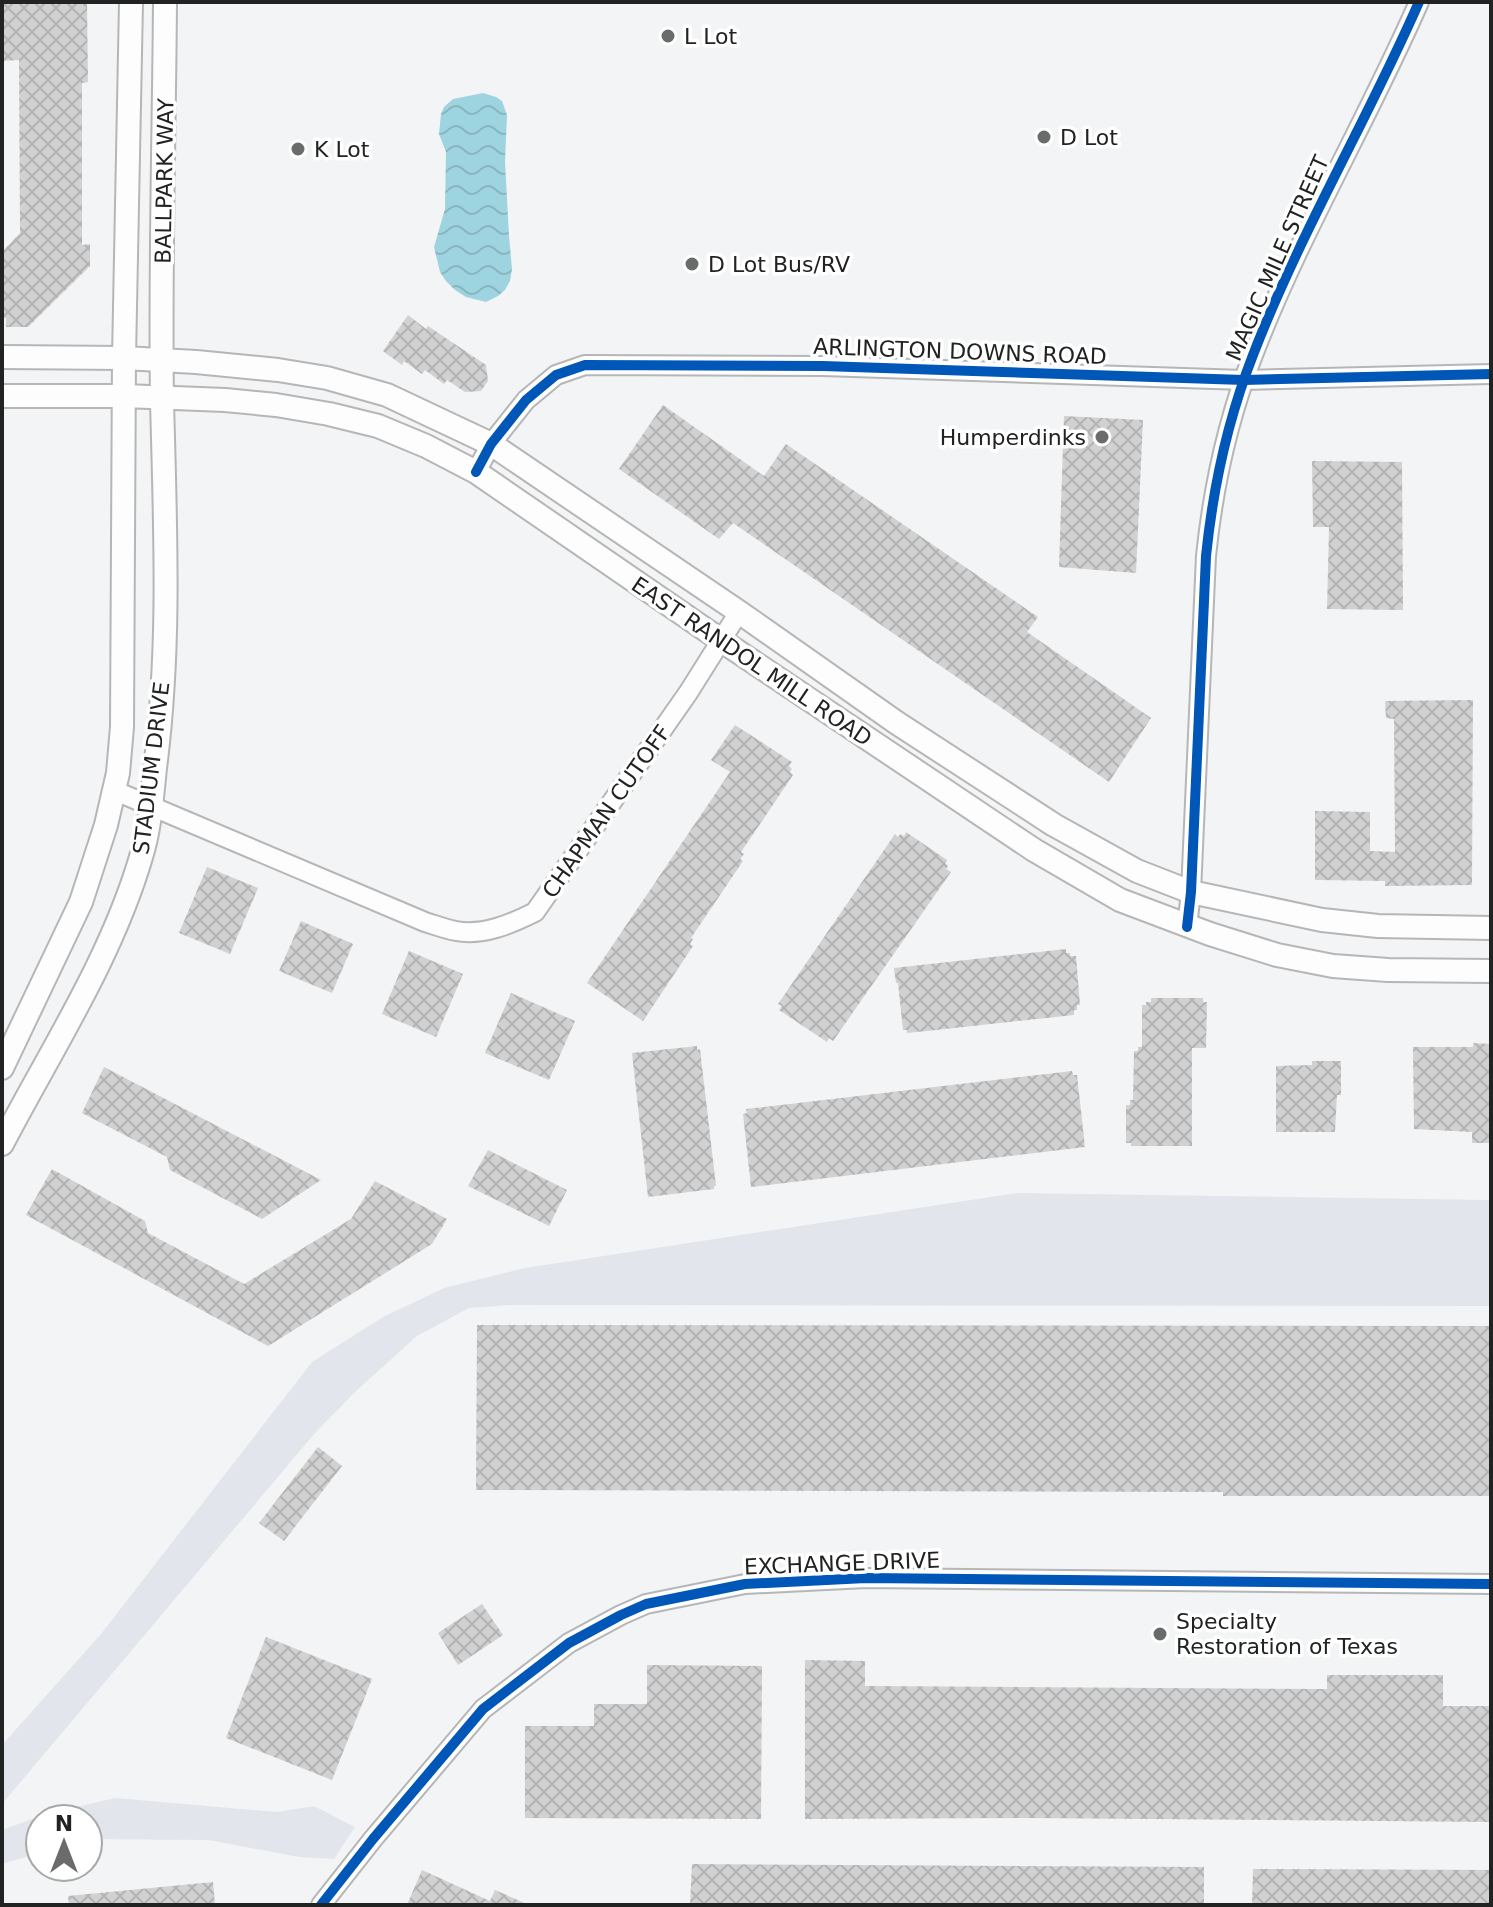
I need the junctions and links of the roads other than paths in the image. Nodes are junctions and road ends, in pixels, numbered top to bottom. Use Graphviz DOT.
graph roads {
  1 [pos="131,2"];
  2 [pos="165,2"];
  3 [pos="1419,2"];
  4 [pos="2,357"];
  5 [pos="124,358"];
  6 [pos="162,360"];
  7 [pos="1491,374"];
  8 [pos="1244,380"];
  9 [pos="2,396"];
  10 [pos="124,396"];
  11 [pos="162,397"];
  12 [pos="491,444"];
  13 [pos="476,472"];
  14 [pos="739,612"];
  15 [pos="722,641"];
  16 [pos="113,790"];
  17 [pos="150,806"];
  18 [pos="1191,892"];
  19 [pos="1187,927"];
  20 [pos="1491,928"];
  21 [pos="1491,971"];
  22 [pos="2,1068"];
  23 [pos="8,1120"];
  24 [pos="2,1144"];
  25 [pos="1491,1584"];
  26 [pos="321,1905"];
  1 -- 5 [label="main road, BALLPARK WAY"];
  2 -- 6 [label="main road, BALLPARK WAY"];
  3 -- 8 [label="street, MAGIC MILE STREET"];
  4 -- 5 [label="main road, EAST RANDOL MILL ROAD"];
  5 -- 6 [label="main road, EAST RANDOL MILL ROAD"];
  5 -- 10 [label="main road, STADIUM DRIVE"];
  6 -- 11 [label="main road, STADIUM DRIVE"];
  6 -- 12 [label="main road, EAST RANDOL MILL ROAD"];
  7 -- 8 [label="street, ARLINGTON DOWNS ROAD"];
  8 -- 12 [label="street, ARLINGTON DOWNS ROAD"];
  8 -- 18 [label="street, MAGIC MILE STREET"];
  9 -- 10 [label="main road, EAST RANDOL MILL ROAD"];
  10 -- 11 [label="main road, EAST RANDOL MILL ROAD"];
  10 -- 16 [label="main road, STADIUM DRIVE"];
  11 -- 13 [label="main road, EAST RANDOL MILL ROAD"];
  11 -- 17 [label="main road, STADIUM DRIVE"];
  12 -- 13 [label="street, ARLINGTON DOWNS ROAD"];
  12 -- 14 [label="main road, EAST RANDOL MILL ROAD"];
  13 -- 15 [label="main road, EAST RANDOL MILL ROAD"];
  14 -- 15 [label="street, CHAPMAN CUTOFF"];
  14 -- 18 [label="main road, EAST RANDOL MILL ROAD"];
  15 -- 17 [label="street, CHAPMAN CUTOFF"];
  15 -- 19 [label="main road, EAST RANDOL MILL ROAD"];
  16 -- 17 [label="street, CHAPMAN CUTOFF"];
  16 -- 22 [label="main road, STADIUM DRIVE"];
  17 -- 23 [label="main road, STADIUM DRIVE"];
  18 -- 19 [label="street, MAGIC MILE STREET"];
  18 -- 20 [label="main road, EAST RANDOL MILL ROAD"];
  19 -- 21 [label="main road, EAST RANDOL MILL ROAD"];
  23 -- 24 [label="main road, STADIUM DRIVE"];
  25 -- 26 [label="street, EXCHANGE DRIVE"];
}
